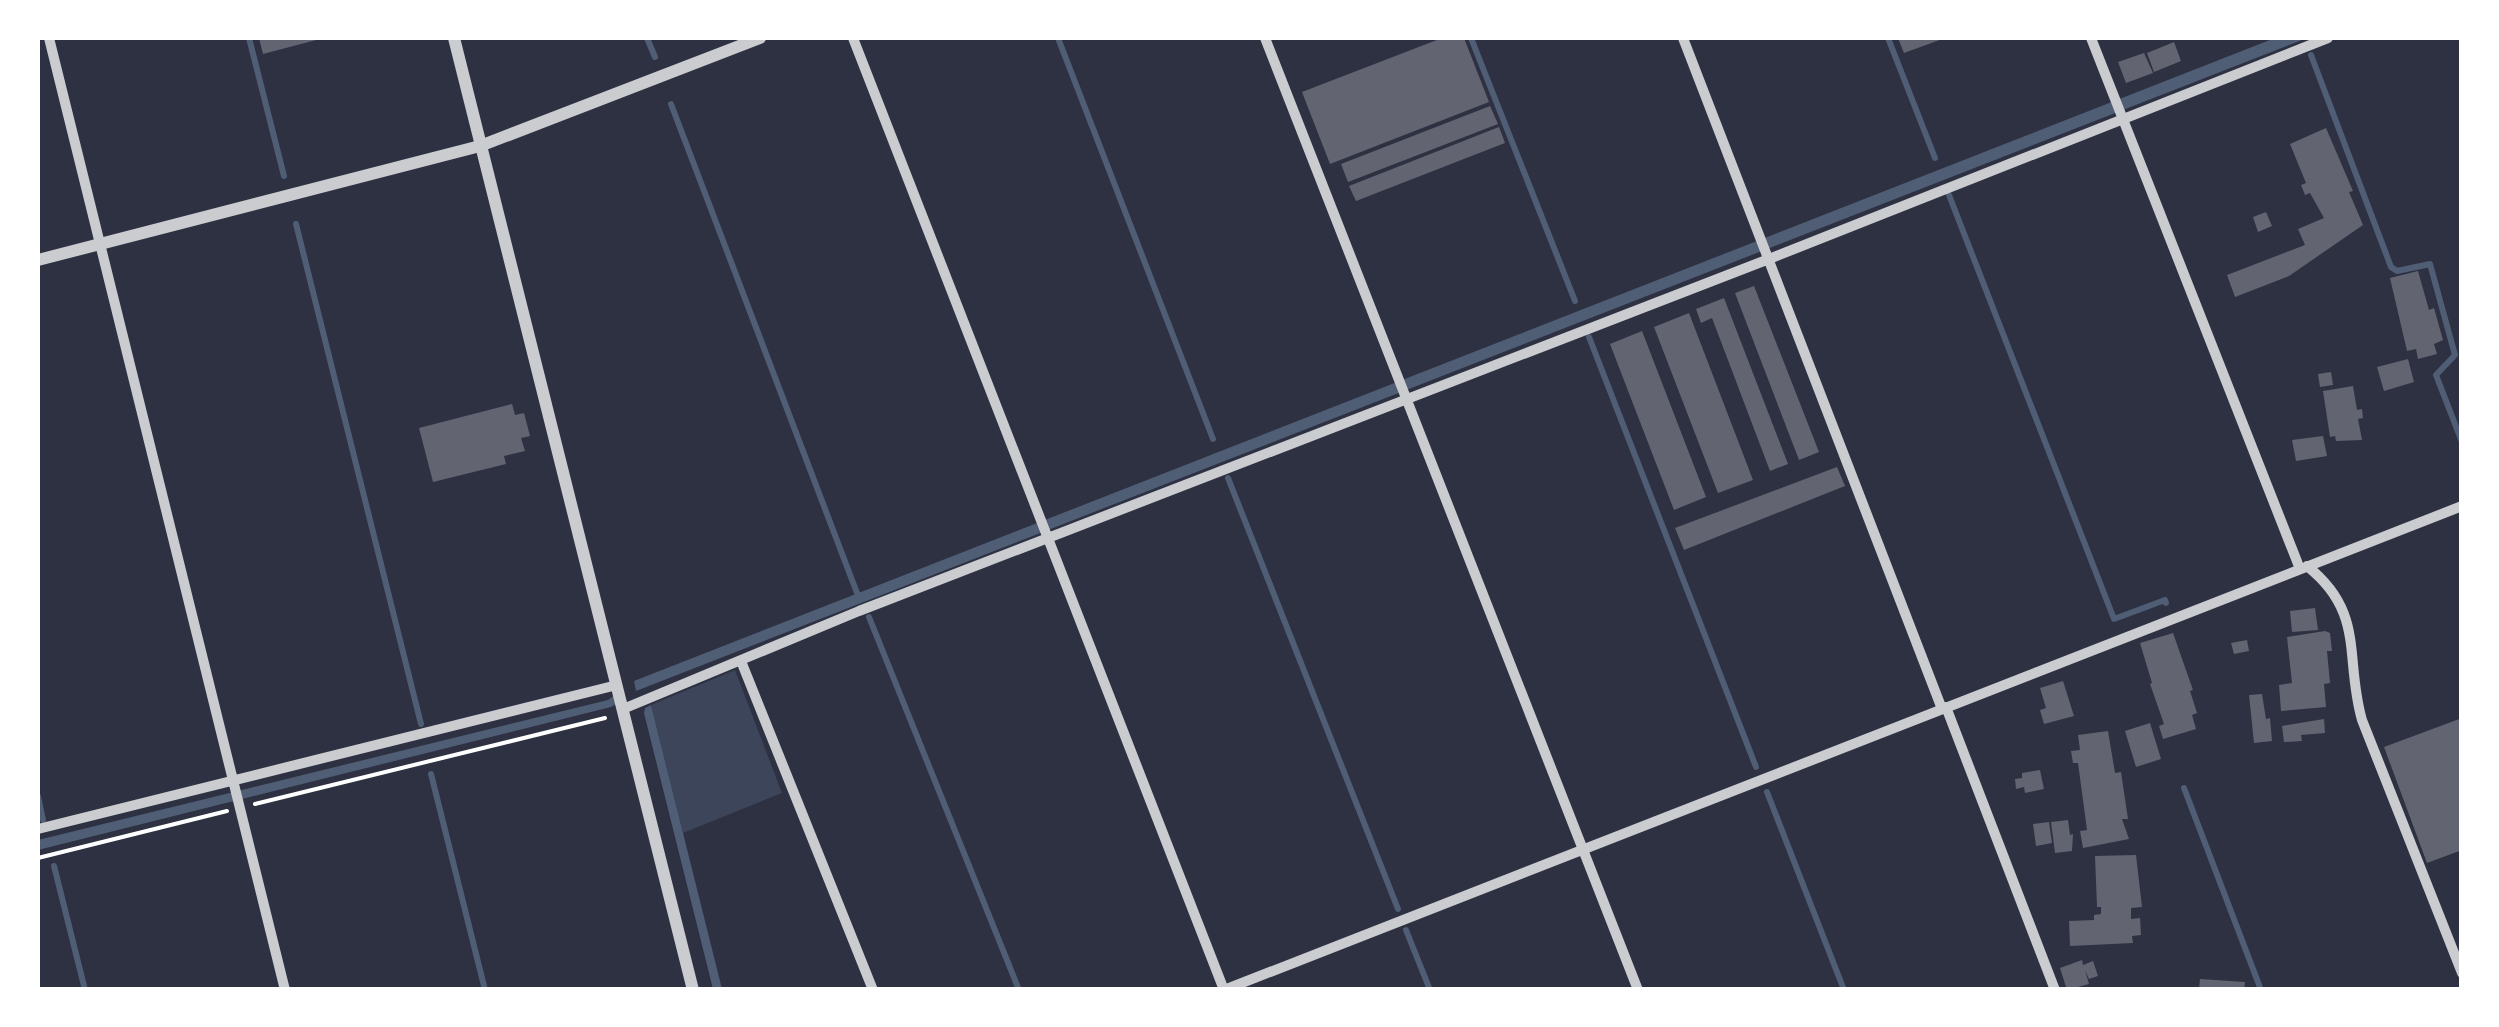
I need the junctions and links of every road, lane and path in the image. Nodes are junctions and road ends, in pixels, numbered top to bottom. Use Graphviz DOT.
graph roads {
  1 [pos="49,38"];
  2 [pos="454,38"];
  3 [pos="760,38"];
  4 [pos="853,38"];
  5 [pos="1265,38"];
  6 [pos="1683,38"];
  7 [pos="2091,38"];
  8 [pos="2328,38"];
  9 [pos="2121,115"];
  10 [pos="480,146"];
  11 [pos="101,244"];
  12 [pos="1768,255"];
  13 [pos="38,260"];
  14 [pos="1404,396"];
  15 [pos="2462,506"];
  16 [pos="1046,536"];
  17 [pos="2304,567"];
  18 [pos="740,661"];
  19 [pos="617,686"];
  20 [pos="1944,708"];
  21 [pos="624,711"];
  22 [pos="233,784"];
  23 [pos="239,806"];
  24 [pos="38,829"];
  25 [pos="1584,850"];
  26 [pos="38,858"];
  27 [pos="2462,973"];
  28 [pos="285,990"];
  29 [pos="693,990"];
  30 [pos="873,990"];
  31 [pos="1638,990"];
  32 [pos="2056,990"];
  1 -- 11 [label="street"];
  2 -- 10 [label="street"];
  3 -- 10 [label="street"];
  4 -- 16 [label="street"];
  5 -- 14 [label="street"];
  6 -- 12 [label="street"];
  7 -- 9 [label="street"];
  8 -- 9 [label="street"];
  9 -- 12 [label="street"];
  9 -- 17 [label="street"];
  10 -- 11 [label="street"];
  10 -- 19 [label="street"];
  11 -- 13 [label="street"];
  11 -- 22 [label="street"];
  12 -- 14 [label="street"];
  12 -- 20 [label="street"];
  14 -- 16 [label="street"];
  14 -- 25 [label="street"];
  15 -- 17 [label="street"];
  16 -- 18 [label="street"];
  16 -- 25 [label="street"];
  17 -- 20 [label="street"];
  17 -- 27 [label="street"];
  18 -- 21 [label="street"];
  18 -- 30 [label="street"];
  19 -- 21 [label="street"];
  19 -- 22 [label="street"];
  20 -- 25 [label="street"];
  20 -- 32 [label="street"];
  21 -- 23 [label="path"];
  21 -- 29 [label="street"];
  22 -- 23 [label="street"];
  22 -- 24 [label="street"];
  23 -- 26 [label="path"];
  23 -- 28 [label="street"];
  25 -- 31 [label="street"];
}
